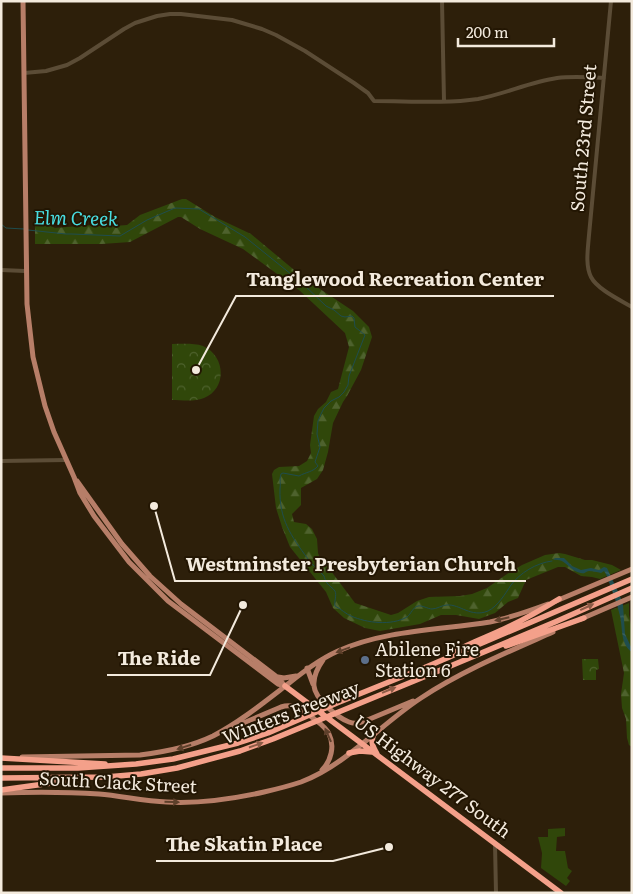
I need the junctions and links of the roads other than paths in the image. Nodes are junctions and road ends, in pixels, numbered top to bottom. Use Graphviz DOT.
graph roads {
  1 [pos="23,1"];
  2 [pos="442,1"];
  3 [pos="611,1"];
  4 [pos="24,73"];
  5 [pos="604,78"];
  6 [pos="444,102"];
  7 [pos="1,270"];
  8 [pos="26,271"];
  9 [pos="632,307"];
  10 [pos="66,460"];
  11 [pos="1,461"];
  12 [pos="74,476"];
  13 [pos="80,493"];
  14 [pos="86,493"];
  15 [pos="632,570"];
  16 [pos="632,579"];
  17 [pos="630,589"];
  18 [pos="632,597"];
  19 [pos="559,599"];
  20 [pos="584,618"];
  21 [pos="325,658"];
  22 [pos="426,667"];
  23 [pos="448,667"];
  24 [pos="307,668"];
  25 [pos="297,676"];
  26 [pos="277,677"];
  27 [pos="270,678"];
  28 [pos="285,686"];
  29 [pos="314,686"];
  30 [pos="270,697"];
  31 [pos="419,699"];
  32 [pos="374,734"];
  33 [pos="214,735"];
  34 [pos="362,744"];
  35 [pos="349,753"];
  36 [pos="375,754"];
  37 [pos="1,758"];
  38 [pos="130,765"];
  39 [pos="1,768"];
  40 [pos="112,776"];
  41 [pos="314,776"];
  42 [pos="1,778"];
  43 [pos="1,791"];
  44 [pos="496,844"];
  45 [pos="496,893"];
  46 [pos="561,893"];
  1 -- 4 [label="main road"];
  2 -- 6 [label="street"];
  3 -- 5 [label="street, South 23rd Street"];
  4 -- 6 [label="street"];
  4 -- 8 [label="main road"];
  5 -- 6 [label="street"];
  5 -- 9 [label="street, South 23rd Street"];
  7 -- 8 [label="street"];
  8 -- 10 [label="main road"];
  10 -- 11 [label="street"];
  10 -- 12 [label="main road"];
  12 -- 13 [label="main road"];
  12 -- 14 [label="main road"];
  13 -- 14 [label="street"];
  13 -- 27 [label="main road"];
  14 -- 26 [label="main road"];
  15 -- 19 [label="main road"];
  16 -- 22 [label="highway, Winters Freeway"];
  23 -- 17 [label="highway, Winters Freeway, one-way"];
  18 -- 20 [label="main road, South Clack Street"];
  19 -- 21 [label="main road, one-way"];
  19 -- 22 [label="highway"];
  20 -- 23 [label="highway"];
  20 -- 31 [label="main road, South Clack Street"];
  21 -- 24 [label="main road"];
  21 -- 29 [label="main road"];
  22 -- 38 [label="highway, Winters Freeway"];
  40 -- 23 [label="highway, Winters Freeway, one-way"];
  24 -- 25 [label="main road"];
  24 -- 29 [label="main road"];
  25 -- 26 [label="main road"];
  25 -- 28 [label="main road"];
  26 -- 28 [label="main road"];
  27 -- 28 [label="main road"];
  27 -- 30 [label="main road"];
  28 -- 30 [label="main road"];
  28 -- 34 [label="highway, US Highway 277 South"];
  29 -- 31 [label="main road"];
  30 -- 33 [label="main road"];
  31 -- 32 [label="main road, South Clack Street"];
  32 -- 34 [label="main road, South Clack Street"];
  32 -- 36 [label="highway"];
  33 -- 37 [label="main road, one-way"];
  41 -- 33 [label="main road, one-way"];
  34 -- 35 [label="main road, South Clack Street"];
  34 -- 36 [label="highway, US Highway 277 South"];
  35 -- 36 [label="highway"];
  35 -- 41 [label="main road, South Clack Street"];
  36 -- 44 [label="highway, US Highway 277 South"];
  37 -- 38 [label="highway"];
  38 -- 39 [label="highway, Winters Freeway"];
  40 -- 42 [label="highway, Winters Freeway"];
  40 -- 43 [label="highway"];
  43 -- 41 [label="main road, South Clack Street, one-way"];
  44 -- 45 [label="street"];
  44 -- 46 [label="highway, US Highway 277 South"];
}
